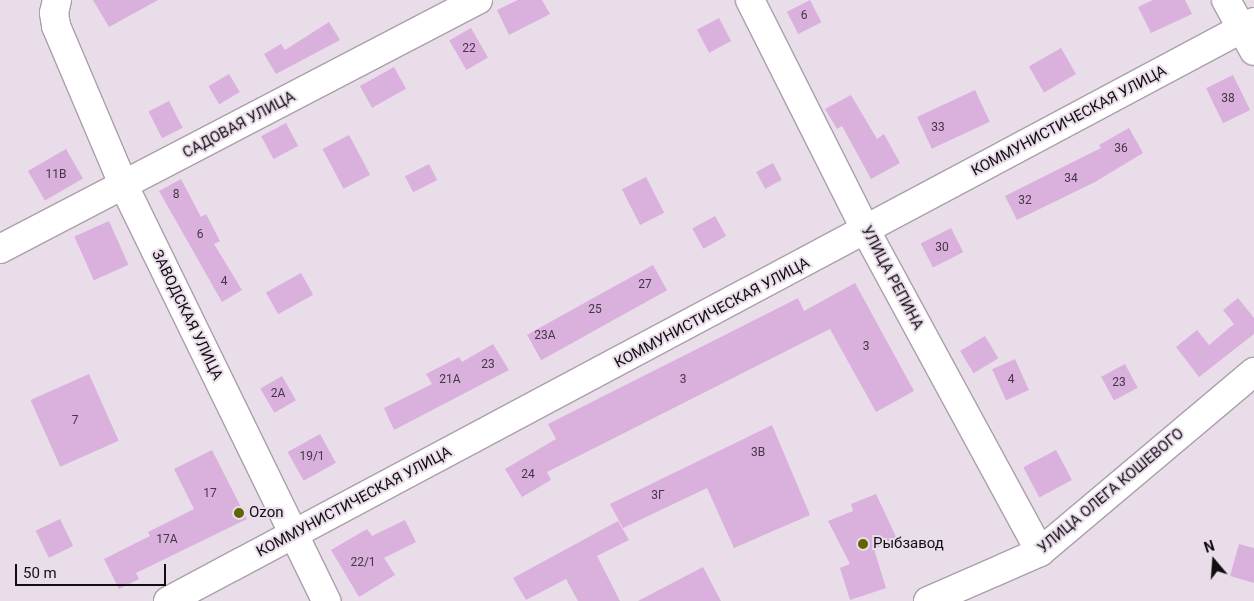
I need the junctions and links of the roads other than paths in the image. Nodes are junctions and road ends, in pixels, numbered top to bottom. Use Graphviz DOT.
graph roads {
  1 [pos="478,0"];
  2 [pos="750,0"];
  3 [pos="1226,0"];
  4 [pos="57,13"];
  5 [pos="1250,34"];
  6 [pos="124,186"];
  7 [pos="866,231"];
  8 [pos="0,249"];
  9 [pos="1254,372"];
  10 [pos="294,534"];
  11 [pos="1040,552"];
  12 [pos="168,601"];
  13 [pos="326,601"];
  14 [pos="928,601"];
  1 -- 6 [label="street, САДОВАЯ УЛИЦА"];
  2 -- 7 [label="street, УЛИЦА РЕПИНА"];
  3 -- 5 [label="street"];
  4 -- 6 [label="street, ЗАВОДСКАЯ УЛИЦА"];
  5 -- 7 [label="street, КОММУНИСТИЧЕСКАЯ УЛИЦА"];
  6 -- 8 [label="street, САДОВАЯ УЛИЦА"];
  6 -- 10 [label="street, ЗАВОДСКАЯ УЛИЦА"];
  7 -- 10 [label="street, КОММУНИСТИЧЕСКАЯ УЛИЦА"];
  7 -- 11 [label="street, УЛИЦА РЕПИНА"];
  9 -- 11 [label="street, УЛИЦА ОЛЕГА КОШЕВОГО"];
  10 -- 12 [label="street, КОММУНИСТИЧЕСКАЯ УЛИЦА"];
  10 -- 13 [label="street, ЗАВОДСКАЯ УЛИЦА"];
  11 -- 14 [label="street, УЛИЦА ОЛЕГА КОШЕВОГО"];
}
